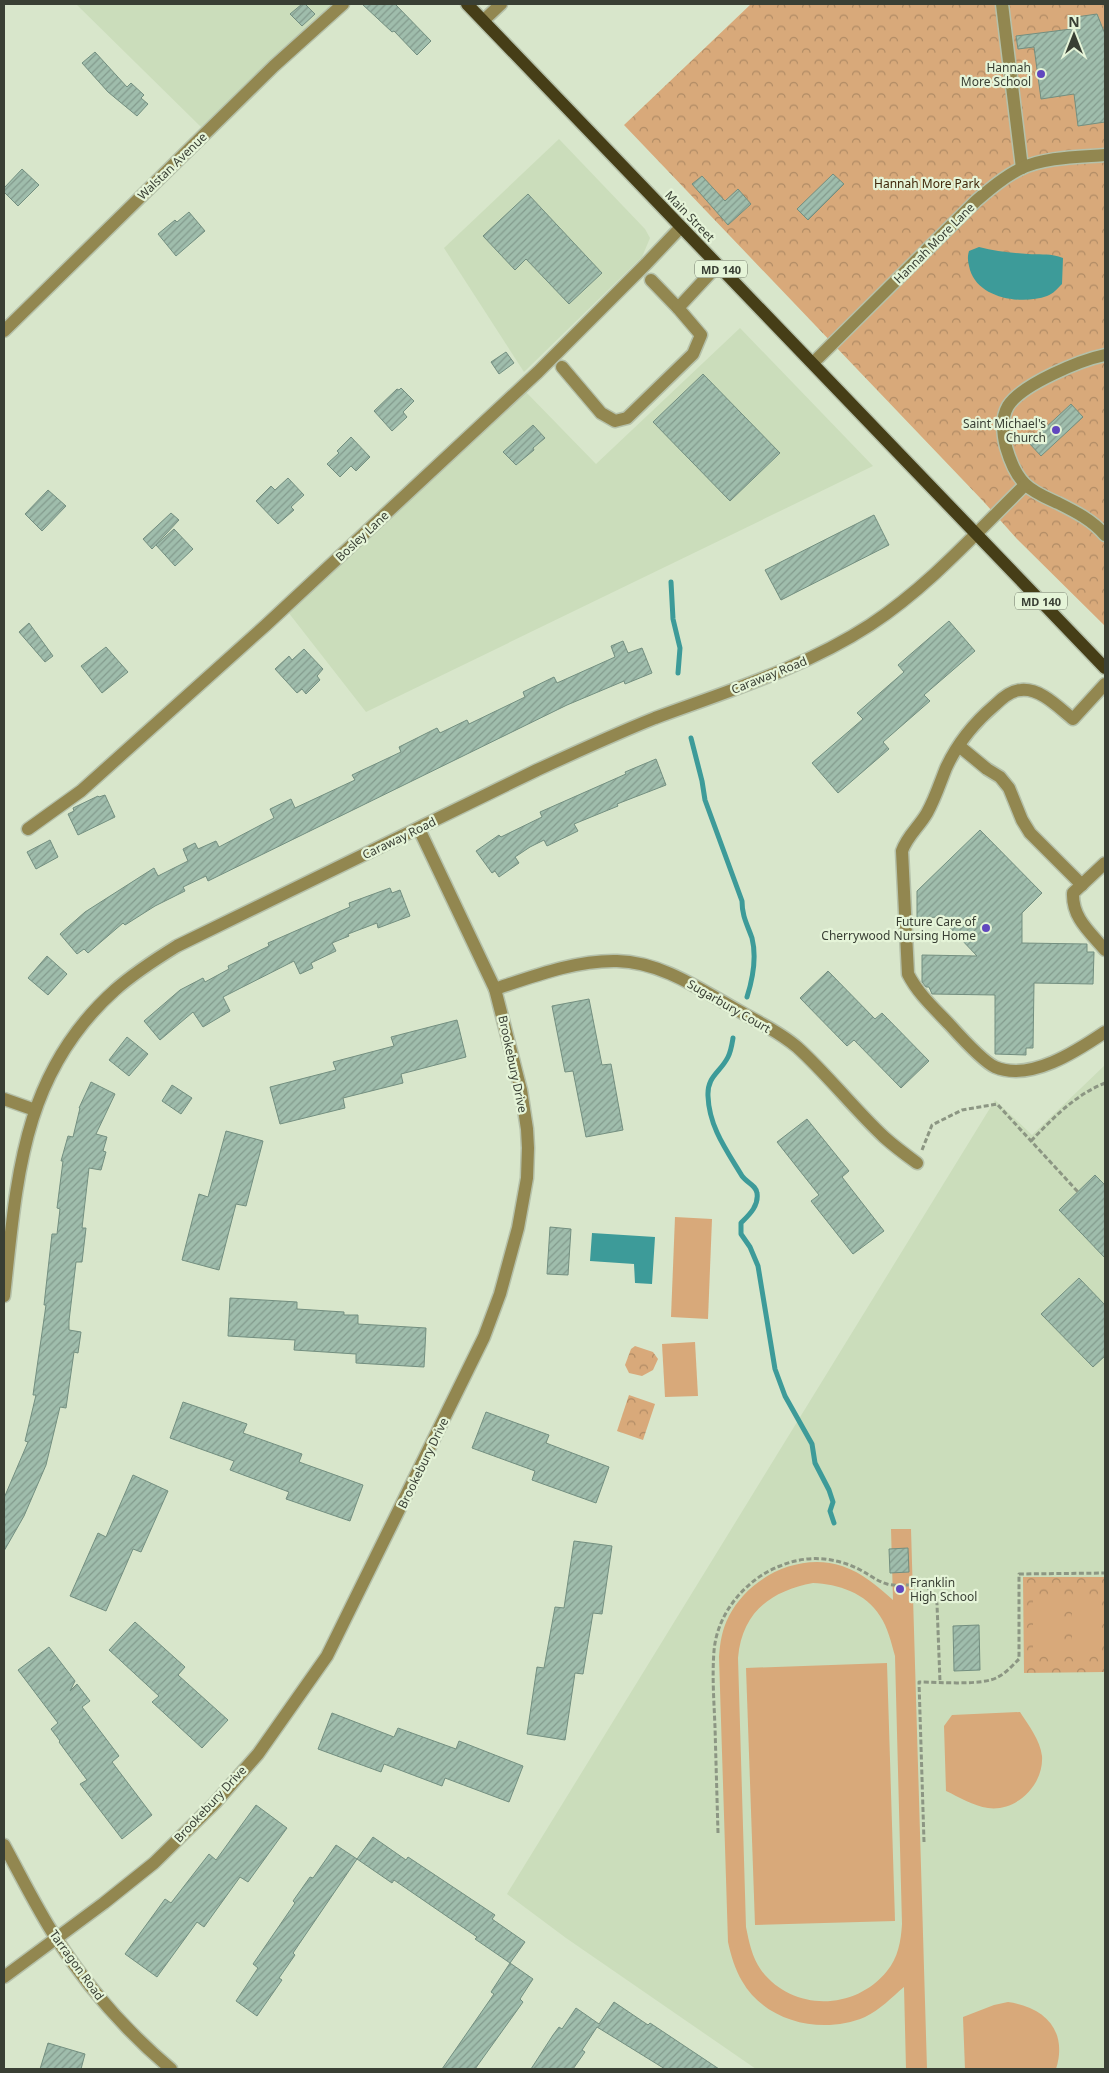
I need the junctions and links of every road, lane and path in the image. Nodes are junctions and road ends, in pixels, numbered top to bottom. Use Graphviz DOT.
graph roads {
  1 [pos="343,4"];
  2 [pos="467,4"];
  3 [pos="501,4"];
  4 [pos="1002,4"];
  5 [pos="484,20"];
  6 [pos="1105,156"];
  7 [pos="1022,168"];
  8 [pos="681,227"];
  9 [pos="718,266"];
  10 [pos="652,280"];
  11 [pos="678,308"];
  12 [pos="4,330"];
  13 [pos="1105,355"];
  14 [pos="813,363"];
  15 [pos="562,367"];
  16 [pos="1026,485"];
  17 [pos="976,534"];
  18 [pos="1105,535"];
  19 [pos="1105,668"];
  20 [pos="1105,684"];
  21 [pos="959,746"];
  22 [pos="28,829"];
  23 [pos="419,829"];
  24 [pos="1105,863"];
  25 [pos="1082,885"];
  26 [pos="1105,950"];
  27 [pos="496,989"];
  28 [pos="1105,1032"];
  29 [pos="1105,1083"];
  30 [pos="4,1099"];
  31 [pos="34,1110"];
  32 [pos="1031,1141"];
  33 [pos="917,1163"];
  34 [pos="1078,1192"];
  35 [pos="4,1296"];
  36 [pos="1105,1573"];
  37 [pos="940,1682"];
  38 [pos="718,1833"];
  39 [pos="924,1842"];
  40 [pos="4,1845"];
  41 [pos="56,1938"];
  42 [pos="4,1977"];
  43 [pos="171,2069"];
  1 -- 12 [label="street, Walstan Avenue"];
  2 -- 5 [label="main road, Main Street / MD 140"];
  3 -- 5 [label="street"];
  4 -- 7 [label="street"];
  5 -- 8 [label="main road, Main Street / MD 140"];
  6 -- 7 [label="street, Hannah More Lane"];
  7 -- 14 [label="street, Hannah More Lane"];
  8 -- 9 [label="main road, Main Street / MD 140"];
  8 -- 22 [label="street, Bosley Lane"];
  9 -- 11 [label="street"];
  9 -- 14 [label="main road, Main Street / MD 140"];
  10 -- 11 [label="street"];
  11 -- 15 [label="street"];
  13 -- 16 [label="street"];
  14 -- 17 [label="main road, Main Street / MD 140"];
  16 -- 17 [label="street, Caraway Road"];
  16 -- 18 [label="street"];
  17 -- 19 [label="main road, MD 140"];
  17 -- 23 [label="street, Caraway Road"];
  20 -- 21 [label="street"];
  21 -- 25 [label="street"];
  21 -- 28 [label="street"];
  23 -- 27 [label="street, Brookebury Drive"];
  23 -- 31 [label="street, Caraway Road"];
  24 -- 25 [label="street"];
  25 -- 26 [label="street"];
  27 -- 33 [label="street, Sugarbury Court"];
  27 -- 41 [label="street, Brookebury Drive"];
  29 -- 32 [label="path"];
  30 -- 31 [label="street"];
  31 -- 35 [label="street, Caraway Road"];
  32 -- 33 [label="path"];
  32 -- 34 [label="path"];
  36 -- 37 [label="path"];
  37 -- 38 [label="path"];
  37 -- 39 [label="path"];
  40 -- 41 [label="street, Tarragon Road"];
  41 -- 42 [label="street, Brookebury Drive"];
  41 -- 43 [label="street, Tarragon Road"];
}
